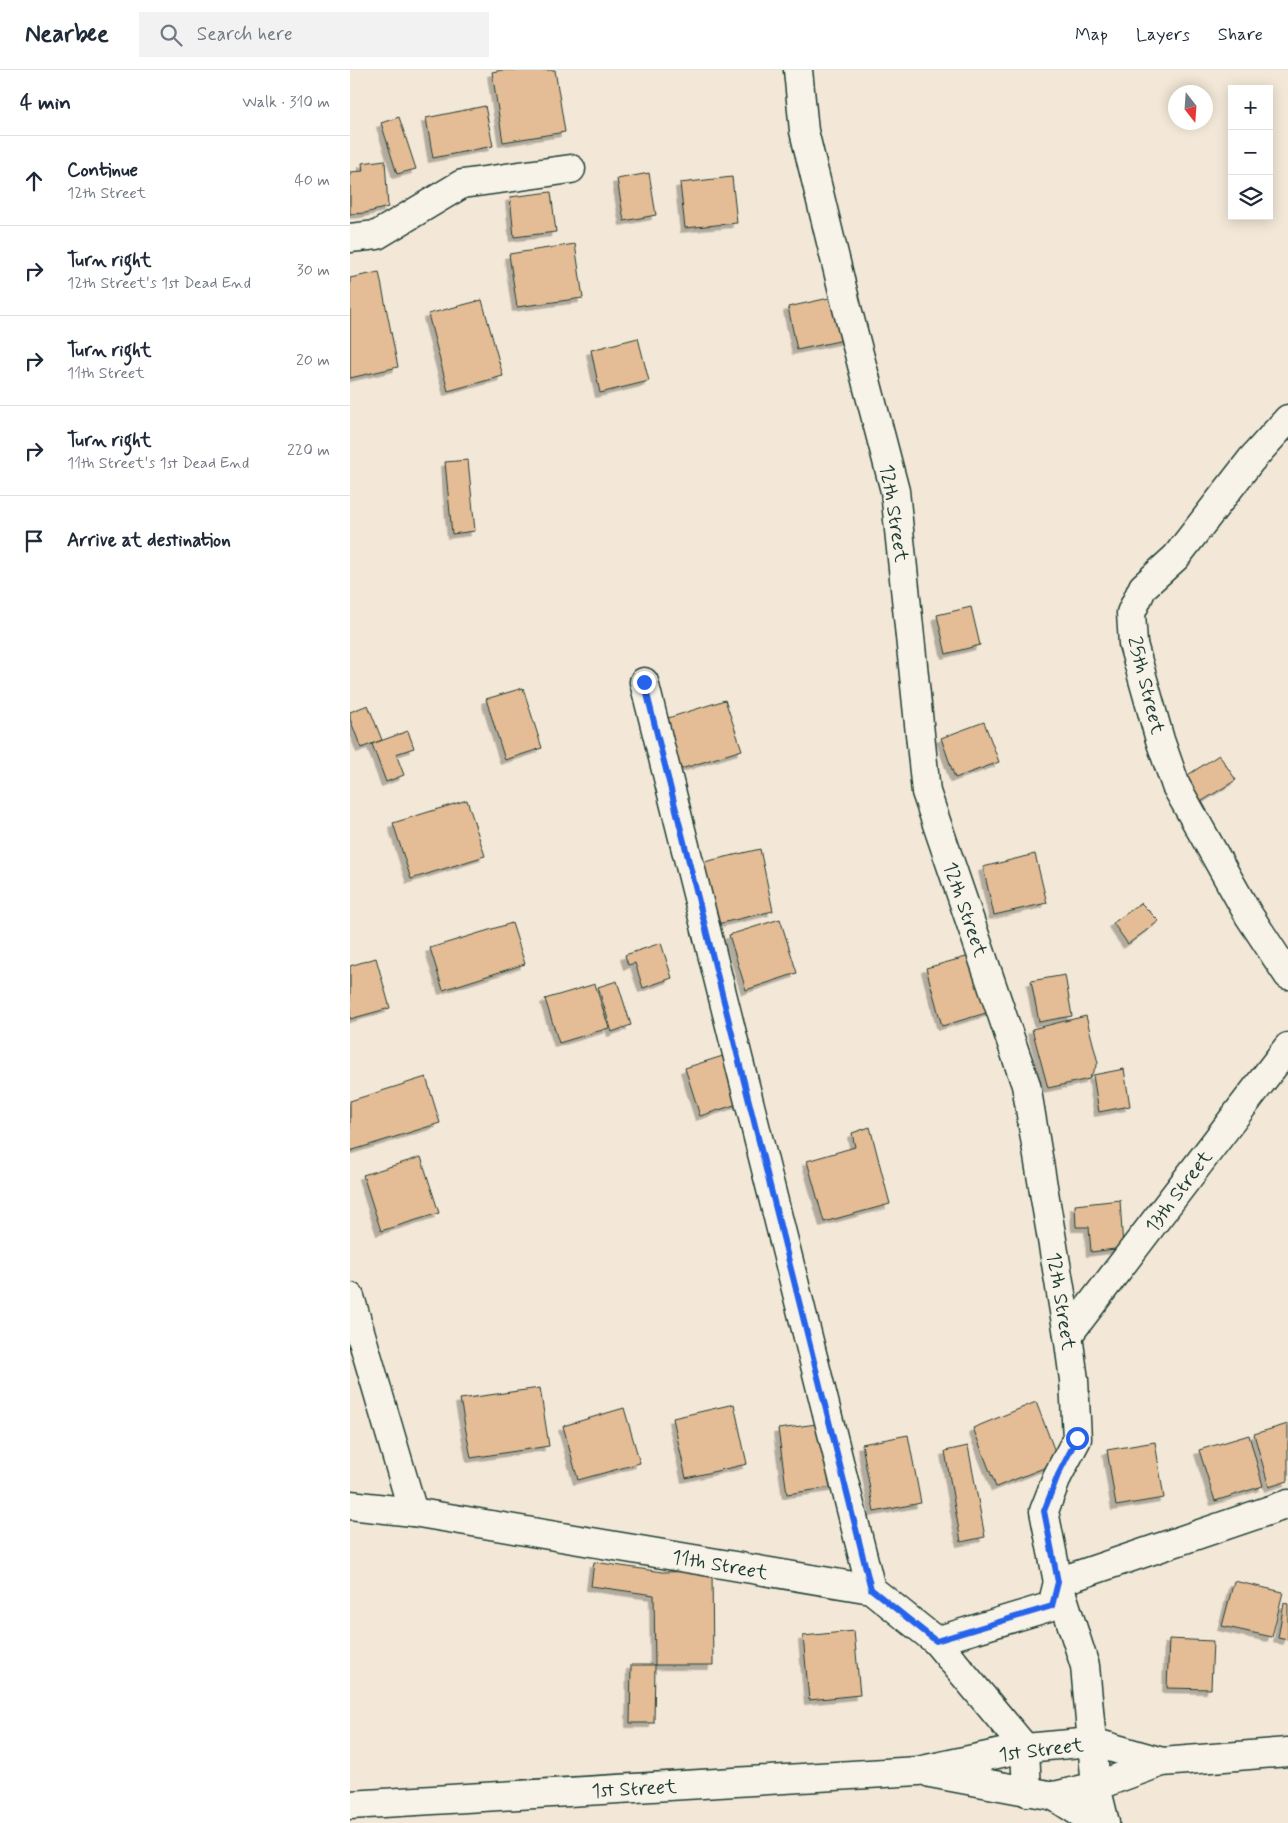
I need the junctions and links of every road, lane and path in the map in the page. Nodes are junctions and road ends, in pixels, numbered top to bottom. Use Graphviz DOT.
graph roads {
  1 [pos="798,70"];
  2 [pos="571,169"];
  3 [pos="350,238"];
  4 [pos="1288,420"];
  5 [pos="644,682"];
  6 [pos="1288,975"];
  7 [pos="1288,1046"];
  8 [pos="350,1296"];
  9 [pos="1068,1335"];
  10 [pos="1288,1504"];
  11 [pos="350,1505"];
  12 [pos="413,1512"];
  13 [pos="1058,1582"];
  14 [pos="871,1589"];
  15 [pos="936,1641"];
  16 [pos="1092,1742"];
  17 [pos="1026,1748"];
  18 [pos="1288,1752"];
  19 [pos="1162,1762"];
  20 [pos="918,1771"];
  21 [pos="1096,1786"];
  22 [pos="1028,1792"];
  23 [pos="1054,1796"];
  24 [pos="350,1805"];
  25 [pos="1096,1823"];
  26 [pos="1105,1823"];
  1 -- 9 [label="street, 12th Street"];
  2 -- 3 [label="street"];
  4 -- 6 [label="street, 25th Street"];
  5 -- 14 [label="street"];
  7 -- 9 [label="street, 13th Street"];
  8 -- 12 [label="street"];
  9 -- 13 [label="street, 12th Street"];
  10 -- 13 [label="street"];
  11 -- 12 [label="street, 11th Street"];
  12 -- 14 [label="street, 11th Street"];
  13 -- 15 [label="street"];
  13 -- 16 [label="street, 12th Street"];
  14 -- 15 [label="street, 11th Street"];
  15 -- 17 [label="street, 11th Street"];
  16 -- 17 [label="street, 1st Street"];
  16 -- 19 [label="street, 1st Street"];
  16 -- 21 [label="street, 12th Street"];
  17 -- 20 [label="street, 1st Street"];
  17 -- 22 [label="street"];
  18 -- 19 [label="street, 1st Street"];
  19 -- 21 [label="street, 1st Street"];
  20 -- 22 [label="street, 1st Street"];
  20 -- 24 [label="street, 1st Street"];
  21 -- 23 [label="street, 1st Street"];
  21 -- 26 [label="street, 12th Street"];
  22 -- 23 [label="street, 1st Street"];
  23 -- 25 [label="street"];
}
